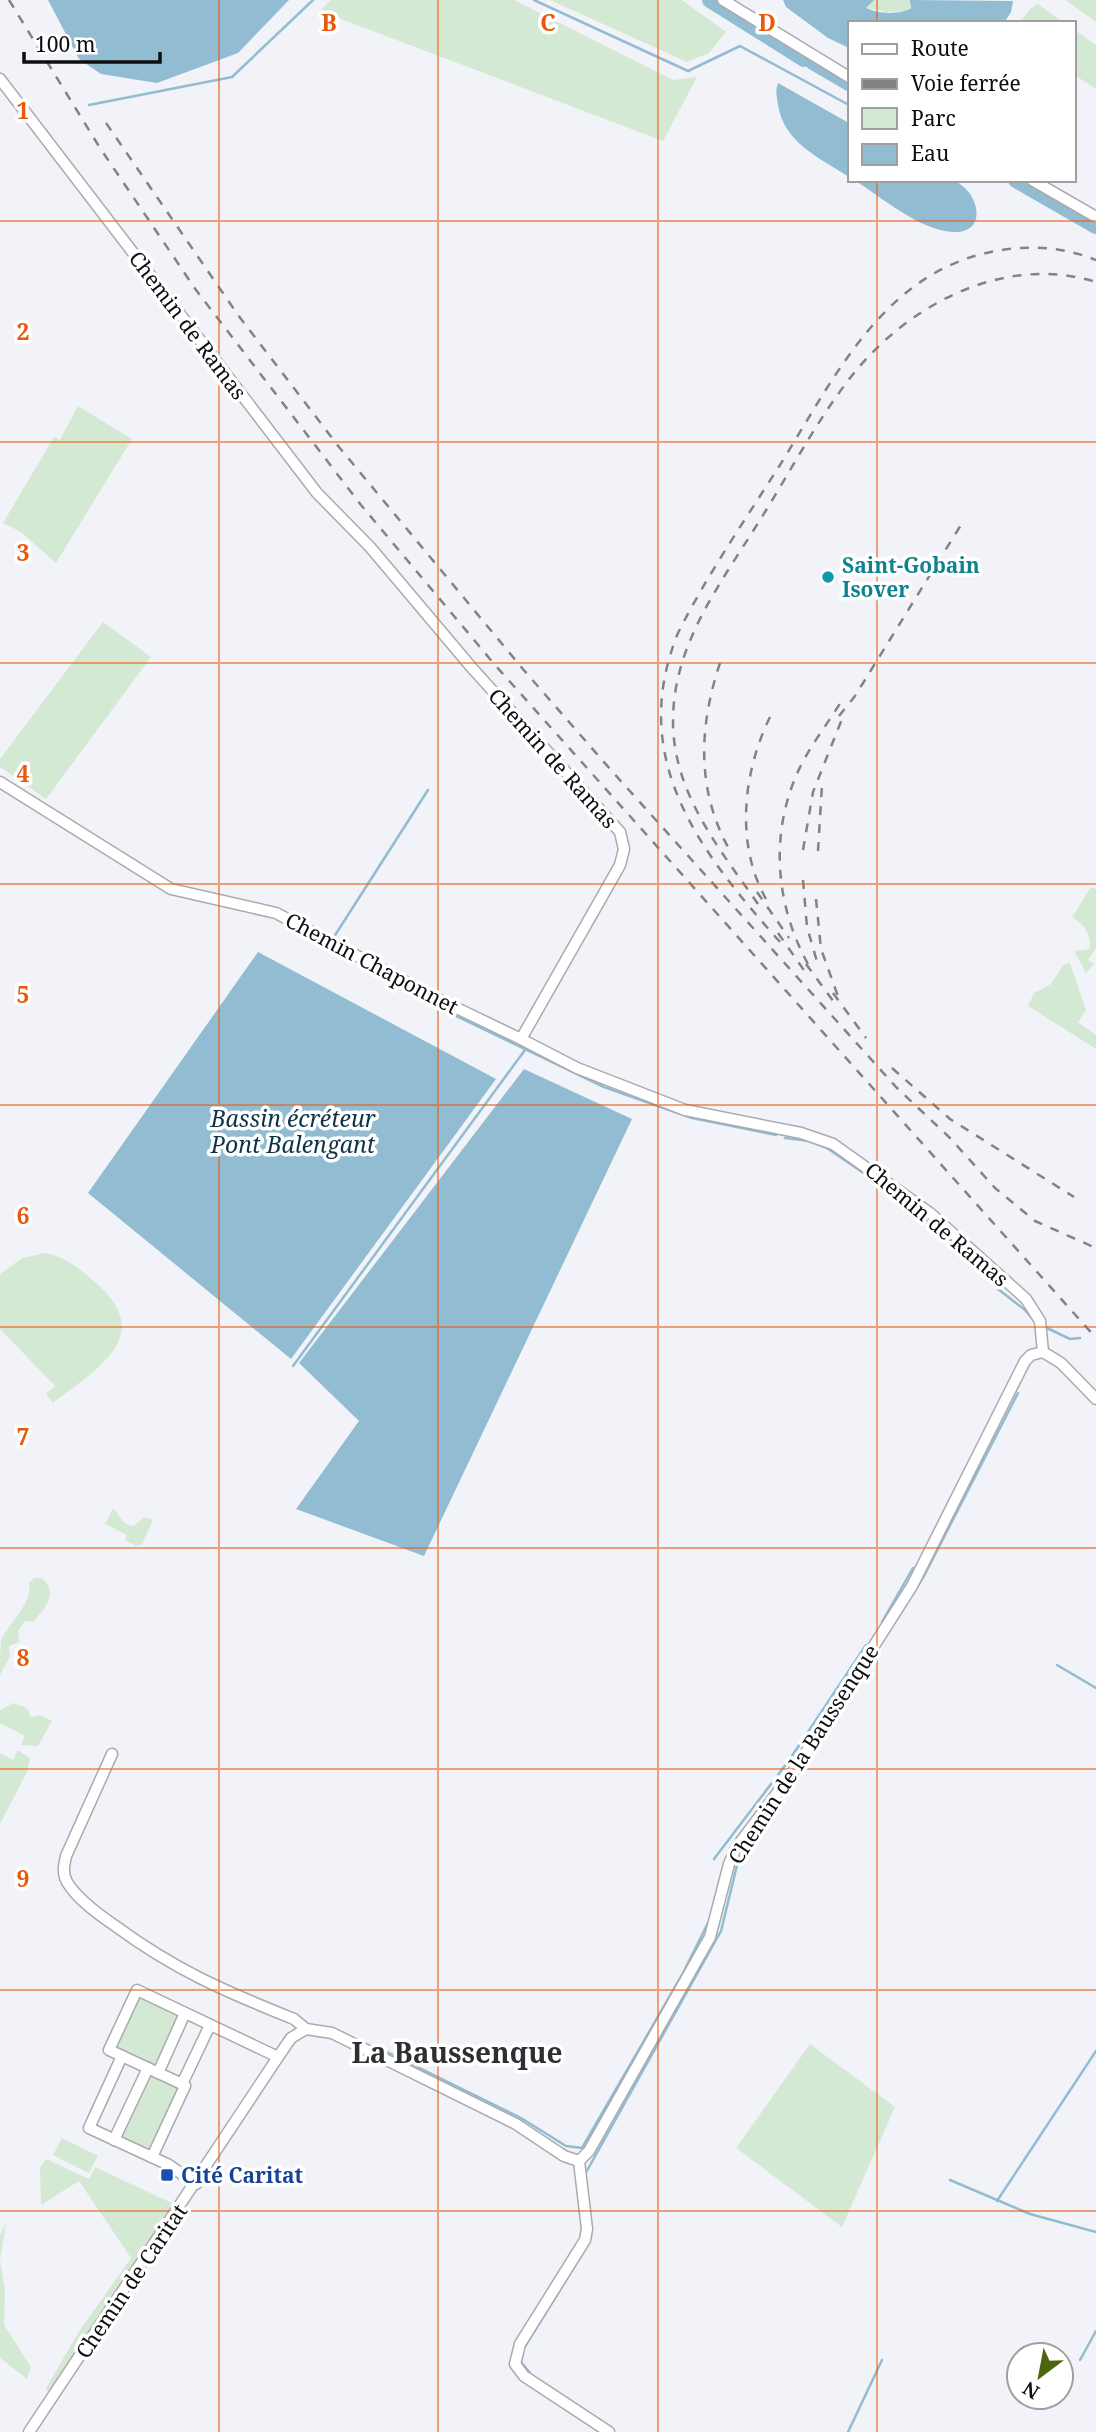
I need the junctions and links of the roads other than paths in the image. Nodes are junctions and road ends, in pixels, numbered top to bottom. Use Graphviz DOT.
graph roads {
  1 [pos="723,0"];
  2 [pos="848,76"];
  3 [pos="0,79"];
  4 [pos="1035,182"];
  5 [pos="1096,217"];
  6 [pos="0,782"];
  7 [pos="521,1039"];
  8 [pos="1042,1352"];
  9 [pos="1096,1399"];
  10 [pos="112,1755"];
  11 [pos="185,2013"];
  12 [pos="209,2025"];
  13 [pos="306,2029"];
  14 [pos="122,2056"];
  15 [pos="278,2057"];
  16 [pos="148,2068"];
  17 [pos="158,2073"];
  18 [pos="182,2084"];
  19 [pos="114,2140"];
  20 [pos="152,2157"];
  21 [pos="579,2161"];
  22 [pos="197,2184"];
  23 [pos="29,2432"];
  24 [pos="609,2432"];
  1 -- 2 [label="street"];
  3 -- 7 [label="street, Chemin de Ramas"];
  4 -- 5 [label="street"];
  6 -- 7 [label="street, Chemin Chaponnet"];
  7 -- 8 [label="street, Chemin de Ramas"];
  8 -- 9 [label="street"];
  8 -- 21 [label="street, Chemin de la Baussenque"];
  10 -- 13 [label="street"];
  11 -- 12 [label="street"];
  11 -- 14 [label="street"];
  11 -- 17 [label="street"];
  12 -- 15 [label="street"];
  12 -- 18 [label="street"];
  13 -- 15 [label="street, Chemin de Caritat"];
  13 -- 21 [label="street"];
  14 -- 16 [label="street"];
  14 -- 19 [label="street"];
  15 -- 22 [label="street, Chemin de Caritat"];
  16 -- 17 [label="street"];
  16 -- 19 [label="street"];
  17 -- 18 [label="street"];
  18 -- 20 [label="street"];
  19 -- 20 [label="street"];
  20 -- 22 [label="street"];
  21 -- 24 [label="street"];
  22 -- 23 [label="street, Chemin de Caritat"];
}
